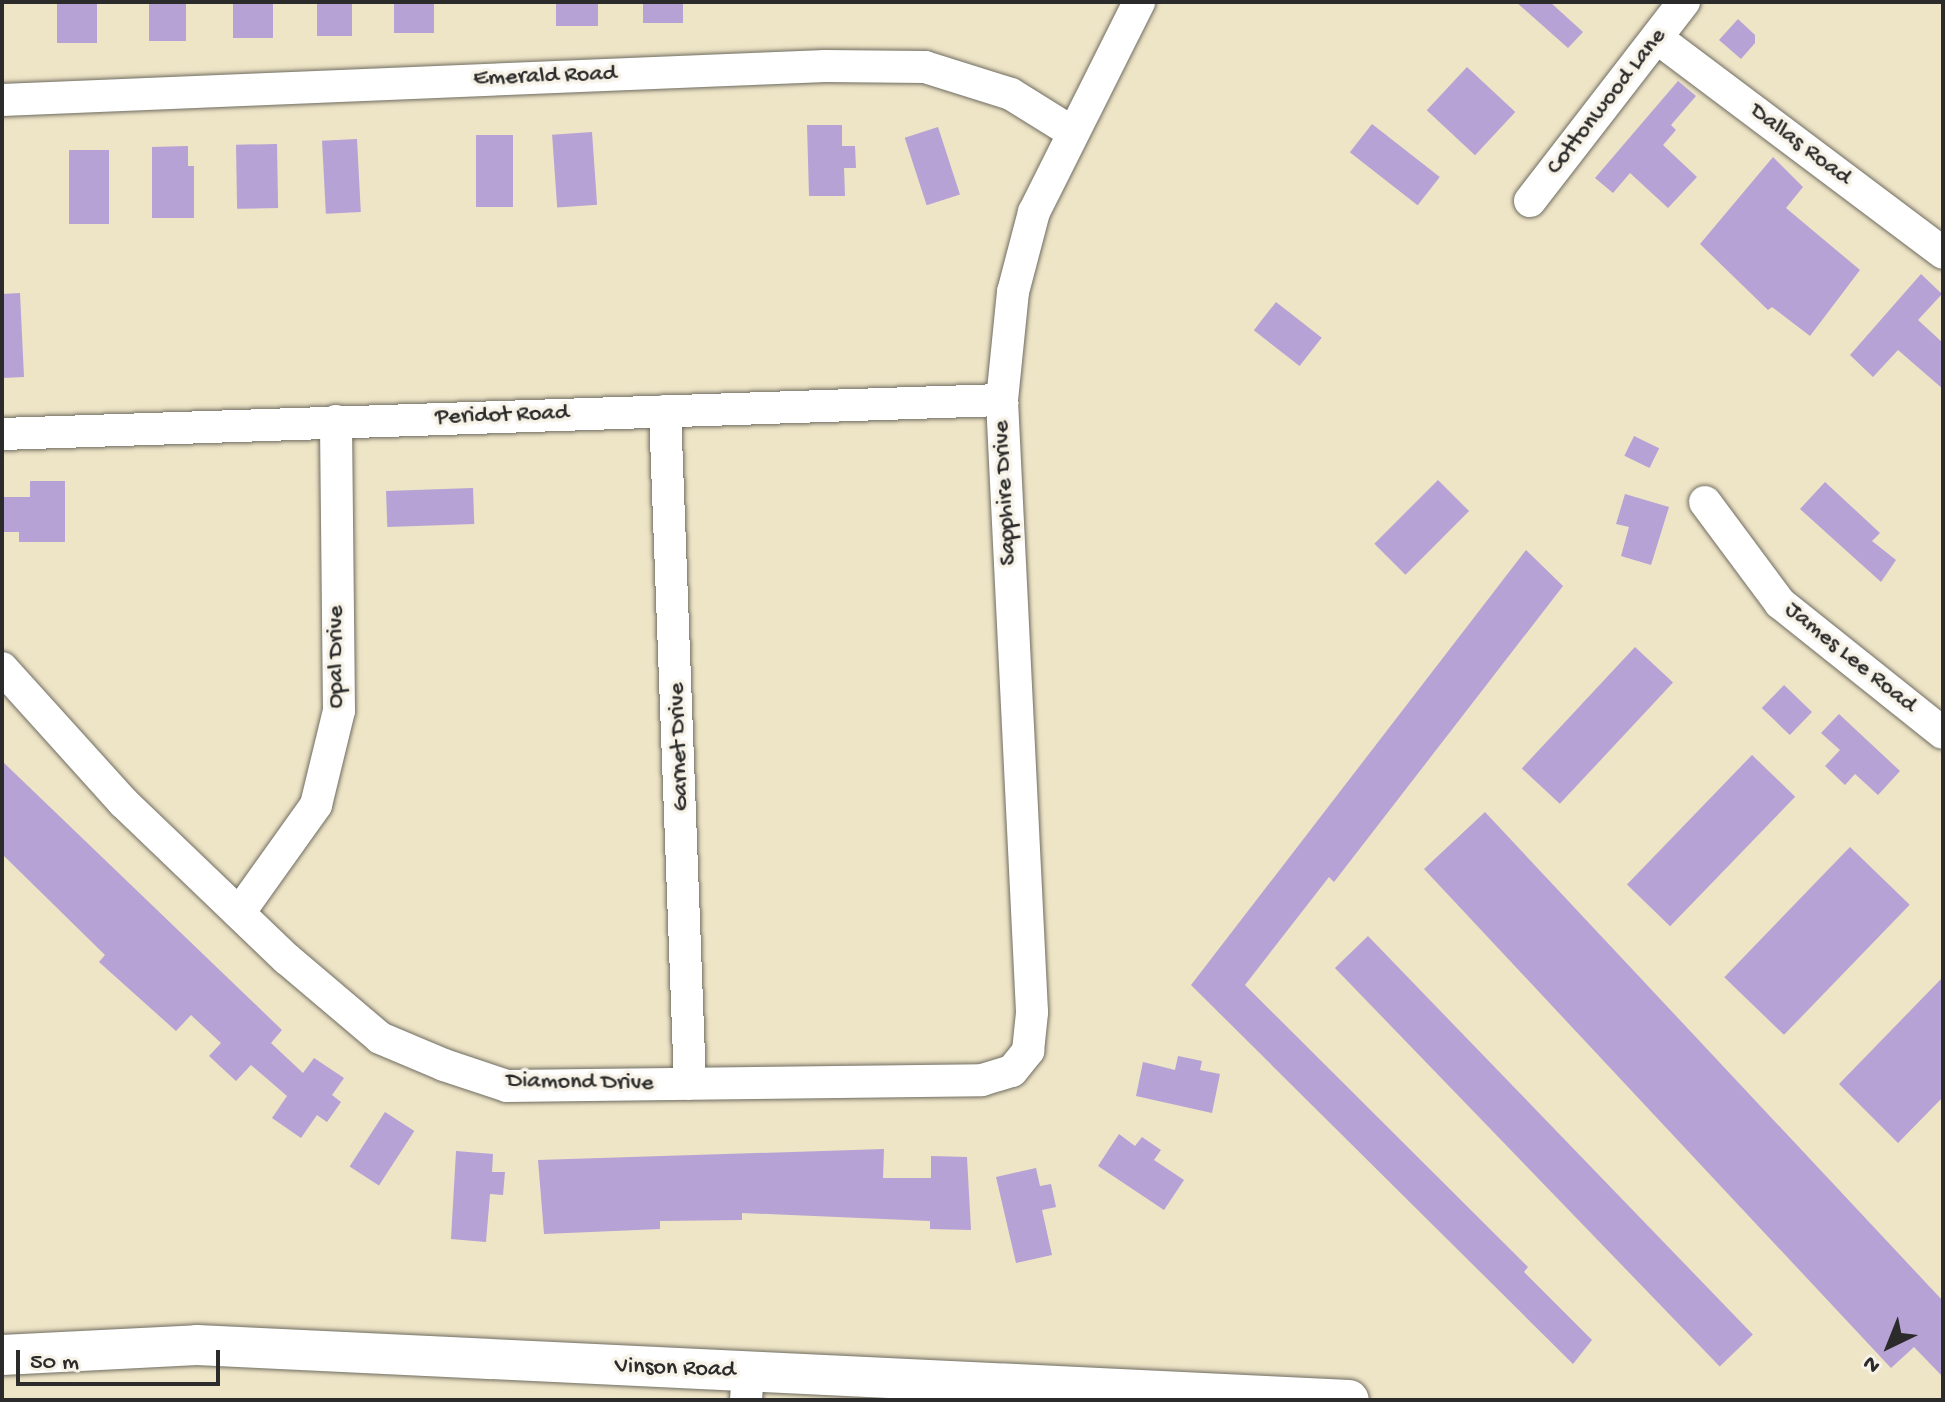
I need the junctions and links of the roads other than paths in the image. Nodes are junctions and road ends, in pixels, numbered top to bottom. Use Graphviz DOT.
graph roads {
  1 [pos="1139,2"];
  2 [pos="1684,2"];
  3 [pos="1657,38"];
  4 [pos="2,100"];
  5 [pos="1072,132"];
  6 [pos="1530,201"];
  7 [pos="1943,253"];
  8 [pos="1002,400"];
  9 [pos="665,411"];
  10 [pos="336,421"];
  11 [pos="2,434"];
  12 [pos="1705,502"];
  13 [pos="2,668"];
  14 [pos="1943,733"];
  15 [pos="239,913"];
  16 [pos="1032,1012"];
  17 [pos="690,1084"];
  18 [pos="2,1355"];
  19 [pos="747,1386"];
  20 [pos="1349,1400"];
  1 -- 5 [label="street, Sapphire Drive"];
  2 -- 3 [label="street, Cottonwood Lane"];
  3 -- 6 [label="street, Cottonwood Lane"];
  3 -- 7 [label="street, Dallas Road"];
  4 -- 5 [label="street, Emerald Road"];
  5 -- 8 [label="street, Sapphire Drive"];
  8 -- 9 [label="street, Peridot Road"];
  8 -- 16 [label="street, Sapphire Drive"];
  9 -- 10 [label="street, Peridot Road"];
  9 -- 17 [label="street, Garnet Drive"];
  10 -- 11 [label="street, Peridot Road"];
  10 -- 15 [label="street, Opal Drive"];
  12 -- 14 [label="street, James Lee Road"];
  13 -- 15 [label="street, Diamond Drive"];
  15 -- 17 [label="street, Diamond Drive"];
  16 -- 17 [label="street, Diamond Drive"];
  18 -- 19 [label="street, Vinson Road"];
  19 -- 20 [label="street, Vinson Road"];
}
